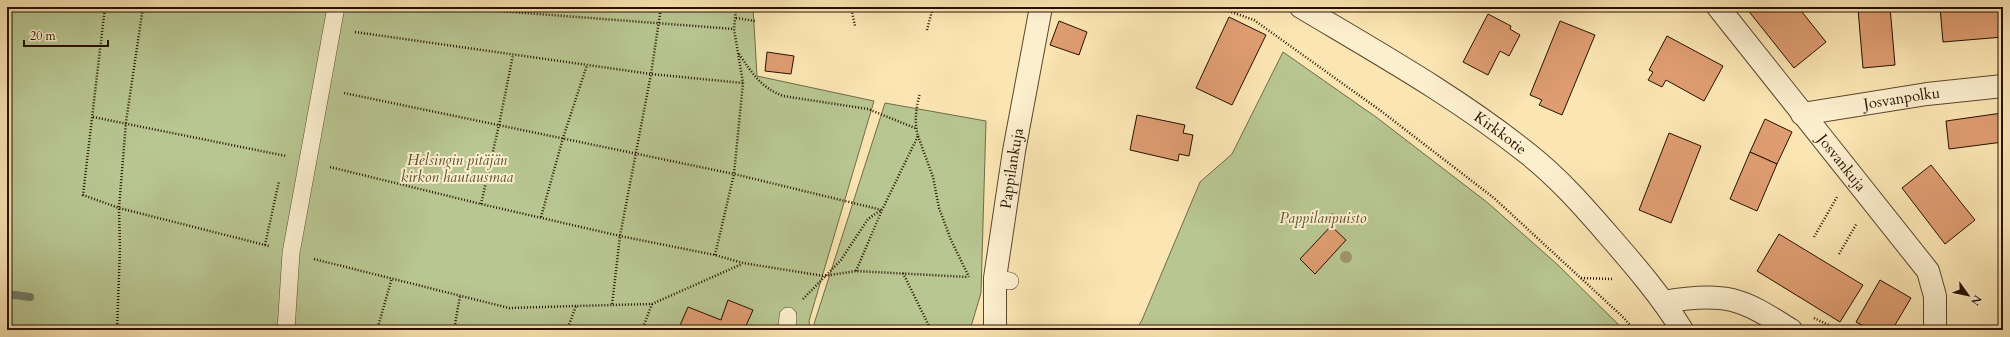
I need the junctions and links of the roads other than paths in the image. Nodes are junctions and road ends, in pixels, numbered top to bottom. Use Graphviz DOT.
graph roads {
  1 [pos="336,7"];
  2 [pos="1041,7"];
  3 [pos="1301,7"];
  4 [pos="1718,7"];
  5 [pos="2003,86"];
  6 [pos="1802,114"];
  7 [pos="1664,302"];
  8 [pos="286,330"];
  9 [pos="995,330"];
  10 [pos="1682,330"];
  11 [pos="1791,330"];
  12 [pos="1935,330"];
  1 -- 8 [label="lane"];
  2 -- 9 [label="street, Pappilankuja"];
  3 -- 7 [label="street, Kirkkotie"];
  4 -- 6 [label="street, Josvankuja"];
  5 -- 6 [label="street, Josvanpolku"];
  6 -- 12 [label="street, Josvankuja"];
  7 -- 10 [label="street, Kirkkotie"];
  7 -- 11 [label="street"];
}
